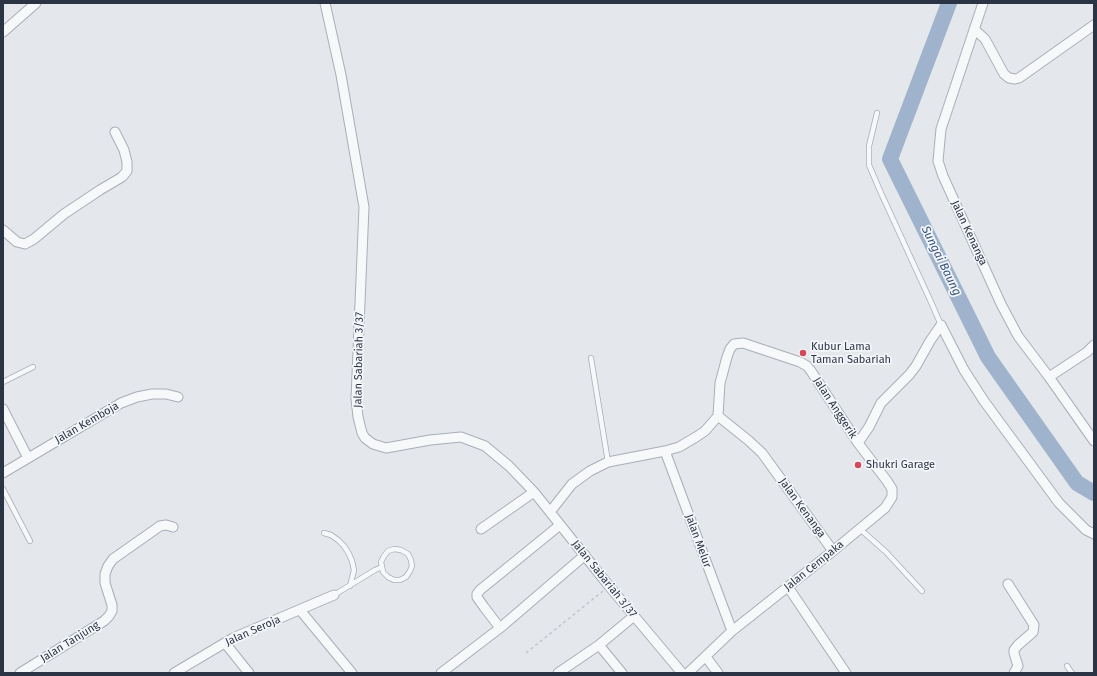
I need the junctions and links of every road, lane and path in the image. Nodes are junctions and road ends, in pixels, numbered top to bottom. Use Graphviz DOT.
graph roads {
  1 [pos="36,3"];
  2 [pos="325,3"];
  3 [pos="983,3"];
  4 [pos="1094,25"];
  5 [pos="974,29"];
  6 [pos="1085,31"];
  7 [pos="3,32"];
  8 [pos="1094,37"];
  9 [pos="877,113"];
  10 [pos="115,132"];
  11 [pos="3,230"];
  12 [pos="941,325"];
  13 [pos="1094,345"];
  14 [pos="591,358"];
  15 [pos="34,367"];
  16 [pos="1049,377"];
  17 [pos="3,382"];
  18 [pos="178,397"];
  19 [pos="3,409"];
  20 [pos="718,416"];
  21 [pos="6,421"];
  22 [pos="1094,441"];
  23 [pos="858,443"];
  24 [pos="665,451"];
  25 [pos="28,458"];
  26 [pos="608,462"];
  27 [pos="3,473"];
  28 [pos="3,490"];
  29 [pos="534,492"];
  30 [pos="892,497"];
  31 [pos="550,512"];
  32 [pos="560,525"];
  33 [pos="173,527"];
  34 [pos="860,529"];
  35 [pos="481,530"];
  36 [pos="324,533"];
  37 [pos="1094,534"];
  38 [pos="30,540"];
  39 [pos="833,552"];
  40 [pos="585,555"];
  41 [pos="382,567"];
  42 [pos="1008,584"];
  43 [pos="350,586"];
  44 [pos="609,586"];
  45 [pos="788,587"];
  46 [pos="922,591"];
  47 [pos="334,595"];
  48 [pos="300,610"];
  49 [pos="634,616"];
  50 [pos="500,628"];
  51 [pos="732,631"];
  52 [pos="225,643"];
  53 [pos="599,645"];
  54 [pos="526,653"];
  55 [pos="706,656"];
  56 [pos="1067,666"];
  57 [pos="26,672"];
  58 [pos="174,673"];
  59 [pos="249,673"];
  60 [pos="352,673"];
  61 [pos="441,673"];
  62 [pos="558,673"];
  63 [pos="622,673"];
  64 [pos="682,673"];
  65 [pos="688,673"];
  66 [pos="718,673"];
  67 [pos="846,673"];
  68 [pos="1014,673"];
  69 [pos="1072,673"];
  1 -- 7 [label="street"];
  2 -- 29 [label="street, Jalan Sabariah 3/37"];
  3 -- 5 [label="street, Jalan Kenanga"];
  4 -- 6 [label="street"];
  5 -- 6 [label="street"];
  5 -- 16 [label="street, Jalan Kenanga"];
  6 -- 8 [label="street"];
  9 -- 12 [label="lane"];
  10 -- 11 [label="street"];
  12 -- 23 [label="street"];
  12 -- 37 [label="street"];
  13 -- 16 [label="street"];
  14 -- 26 [label="lane"];
  15 -- 17 [label="lane"];
  16 -- 22 [label="street, Jalan Kenanga"];
  18 -- 25 [label="street, Jalan Kemboja"];
  19 -- 21 [label="street"];
  20 -- 23 [label="street, Jalan Anggerik"];
  20 -- 24 [label="street"];
  20 -- 39 [label="street, Jalan Kenanga"];
  21 -- 25 [label="street"];
  23 -- 30 [label="street, Jalan Anggerik"];
  24 -- 26 [label="street"];
  24 -- 51 [label="street, Jalan Melur"];
  25 -- 27 [label="street, Jalan Kemboja"];
  26 -- 31 [label="street"];
  28 -- 38 [label="lane"];
  29 -- 31 [label="street, Jalan Sabariah 3/37"];
  29 -- 35 [label="street"];
  30 -- 34 [label="street, Jalan Cempaka"];
  31 -- 32 [label="street, Jalan Sabariah 3/37"];
  32 -- 40 [label="street, Jalan Sabariah 3/37"];
  32 -- 50 [label="street"];
  33 -- 57 [label="street, Jalan Tanjung"];
  34 -- 39 [label="street, Jalan Cempaka"];
  34 -- 46 [label="lane"];
  36 -- 43 [label="lane"];
  39 -- 45 [label="street, Jalan Cempaka"];
  40 -- 44 [label="street, Jalan Sabariah 3/37"];
  40 -- 50 [label="street"];
  41 -- 41 [label="lane"];
  41 -- 43 [label="lane"];
  42 -- 68 [label="street"];
  43 -- 47 [label="lane"];
  44 -- 49 [label="street, Jalan Sabariah 3/37"];
  44 -- 54 [label="path"];
  45 -- 51 [label="street, Jalan Cempaka"];
  45 -- 67 [label="street"];
  47 -- 48 [label="street, Jalan Seroja"];
  48 -- 52 [label="street, Jalan Seroja"];
  48 -- 60 [label="street"];
  49 -- 53 [label="street"];
  49 -- 64 [label="street, Jalan Sabariah 3/37"];
  50 -- 61 [label="street"];
  51 -- 55 [label="street, Jalan Cempaka"];
  52 -- 58 [label="street, Jalan Seroja"];
  52 -- 59 [label="street"];
  53 -- 62 [label="street"];
  53 -- 63 [label="street"];
  55 -- 65 [label="street, Jalan Cempaka"];
  55 -- 66 [label="street"];
  56 -- 69 [label="lane"];
}
